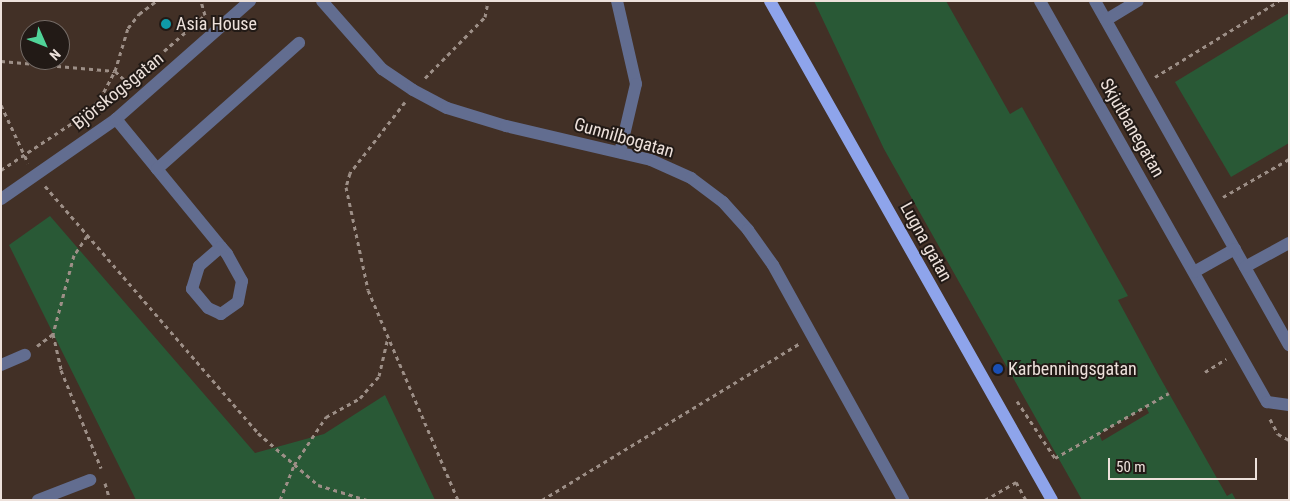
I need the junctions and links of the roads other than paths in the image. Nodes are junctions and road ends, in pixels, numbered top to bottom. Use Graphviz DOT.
graph roads {
  1 [pos="250,1"];
  2 [pos="322,1"];
  3 [pos="617,1"];
  4 [pos="770,1"];
  5 [pos="1040,1"];
  6 [pos="1095,1"];
  7 [pos="1138,1"];
  8 [pos="1106,20"];
  9 [pos="299,43"];
  10 [pos="116,118"];
  11 [pos="620,152"];
  12 [pos="157,169"];
  13 [pos="1,199"];
  14 [pos="1289,243"];
  15 [pos="220,247"];
  16 [pos="1235,249"];
  17 [pos="1245,267"];
  18 [pos="1194,272"];
  19 [pos="1289,345"];
  20 [pos="25,356"];
  21 [pos="1,365"];
  22 [pos="1289,405"];
  23 [pos="90,480"];
  24 [pos="38,500"];
  25 [pos="903,500"];
  26 [pos="1052,500"];
  1 -- 10 [label="street, Björskogsgatan"];
  2 -- 11 [label="street, Gunnilbogatan"];
  3 -- 11 [label="street"];
  4 -- 26 [label="main road, Lugna gatan"];
  5 -- 18 [label="street, Skjutbanegatan"];
  6 -- 8 [label="street, Skjutbanegatan"];
  7 -- 8 [label="street"];
  8 -- 16 [label="street, Skjutbanegatan"];
  9 -- 12 [label="street"];
  10 -- 12 [label="street"];
  10 -- 13 [label="street, Björskogsgatan"];
  11 -- 25 [label="street, Gunnilbogatan"];
  12 -- 15 [label="street"];
  14 -- 17 [label="street"];
  15 -- 15 [label="street"];
  16 -- 17 [label="street, Skjutbanegatan"];
  16 -- 18 [label="street"];
  17 -- 19 [label="street, Skjutbanegatan"];
  18 -- 22 [label="street, Skjutbanegatan"];
  20 -- 21 [label="street"];
  23 -- 24 [label="street"];
}
